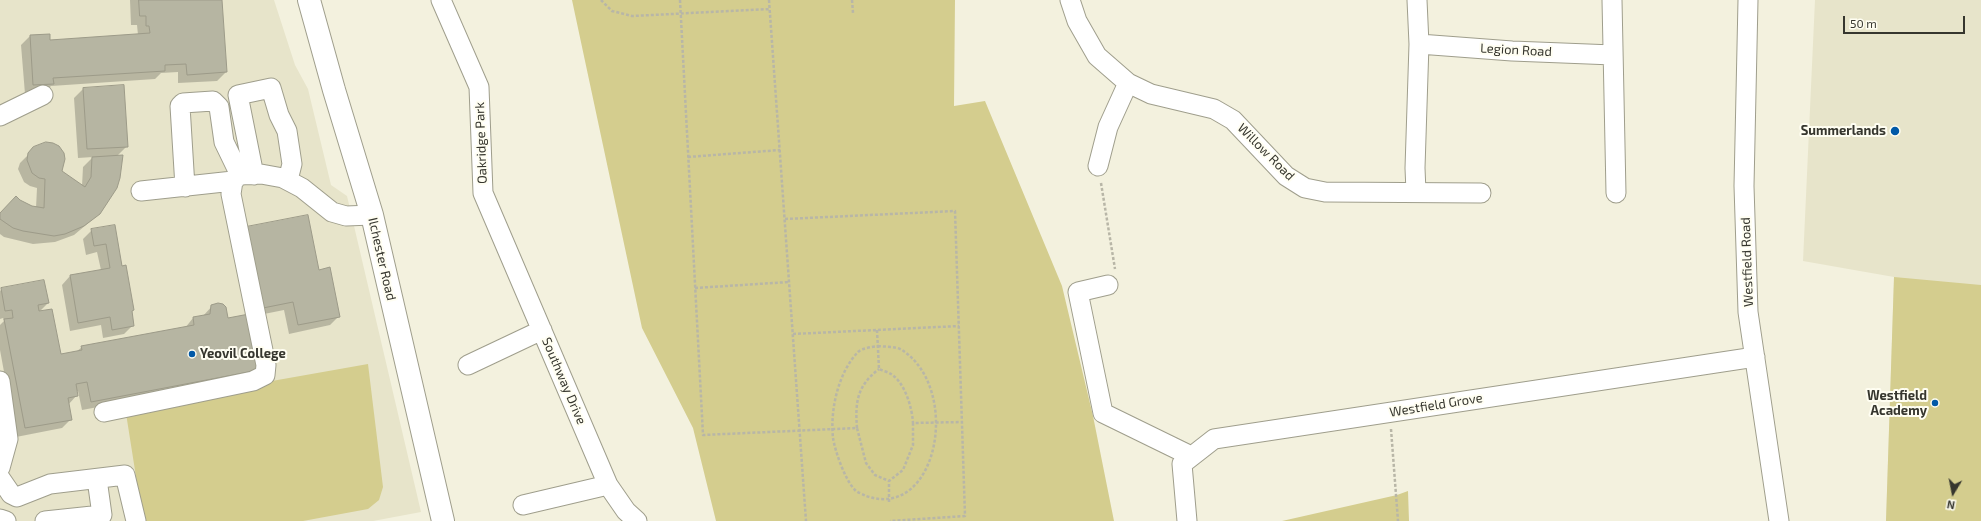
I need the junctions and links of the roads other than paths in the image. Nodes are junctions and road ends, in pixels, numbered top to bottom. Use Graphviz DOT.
graph roads {
  1 [pos="309,0"];
  2 [pos="441,0"];
  3 [pos="1070,0"];
  4 [pos="1417,0"];
  5 [pos="1612,0"];
  6 [pos="1748,0"];
  7 [pos="1419,44"];
  8 [pos="1613,55"];
  9 [pos="1128,84"];
  10 [pos="43,95"];
  11 [pos="0,116"];
  12 [pos="1098,166"];
  13 [pos="242,177"];
  14 [pos="288,180"];
  15 [pos="185,187"];
  16 [pos="141,191"];
  17 [pos="1416,192"];
  18 [pos="1481,193"];
  19 [pos="1616,193"];
  20 [pos="372,215"];
  21 [pos="1108,285"];
  22 [pos="542,330"];
  23 [pos="1755,357"];
  24 [pos="468,365"];
  25 [pos="0,381"];
  26 [pos="104,412"];
  27 [pos="1191,456"];
  28 [pos="0,468"];
  29 [pos="0,478"];
  30 [pos="97,479"];
  31 [pos="608,485"];
  32 [pos="523,505"];
  33 [pos="0,519"];
  34 [pos="6,521"];
  35 [pos="45,521"];
  36 [pos="136,521"];
  37 [pos="443,521"];
  38 [pos="637,521"];
  39 [pos="1187,521"];
  40 [pos="1779,521"];
  1 -- 20 [label="highway, Ilchester Road"];
  2 -- 22 [label="street, Oakridge Park"];
  3 -- 9 [label="street, Willow Road"];
  4 -- 7 [label="street"];
  5 -- 8 [label="street"];
  6 -- 23 [label="street, Westfield Road"];
  7 -- 8 [label="street, Legion Road"];
  7 -- 17 [label="street"];
  8 -- 19 [label="street"];
  9 -- 12 [label="street"];
  9 -- 17 [label="street, Willow Road"];
  10 -- 11 [label="street"];
  13 -- 14 [label="street"];
  13 -- 14 [label="street"];
  13 -- 15 [label="street"];
  13 -- 15 [label="street"];
  13 -- 26 [label="street"];
  14 -- 20 [label="street"];
  15 -- 16 [label="street"];
  17 -- 18 [label="street, Willow Road"];
  20 -- 37 [label="highway, Ilchester Road"];
  21 -- 27 [label="street"];
  22 -- 24 [label="street, Southway Drive"];
  22 -- 31 [label="street, Southway Drive"];
  23 -- 27 [label="street, Westfield Grove"];
  23 -- 40 [label="street, Westfield Road"];
  25 -- 28 [label="street"];
  27 -- 39 [label="street, Westfield Grove"];
  29 -- 30 [label="street"];
  30 -- 35 [label="street"];
  30 -- 36 [label="street"];
  31 -- 32 [label="street"];
  31 -- 38 [label="street, Southway Drive"];
  33 -- 34 [label="street"];
}
